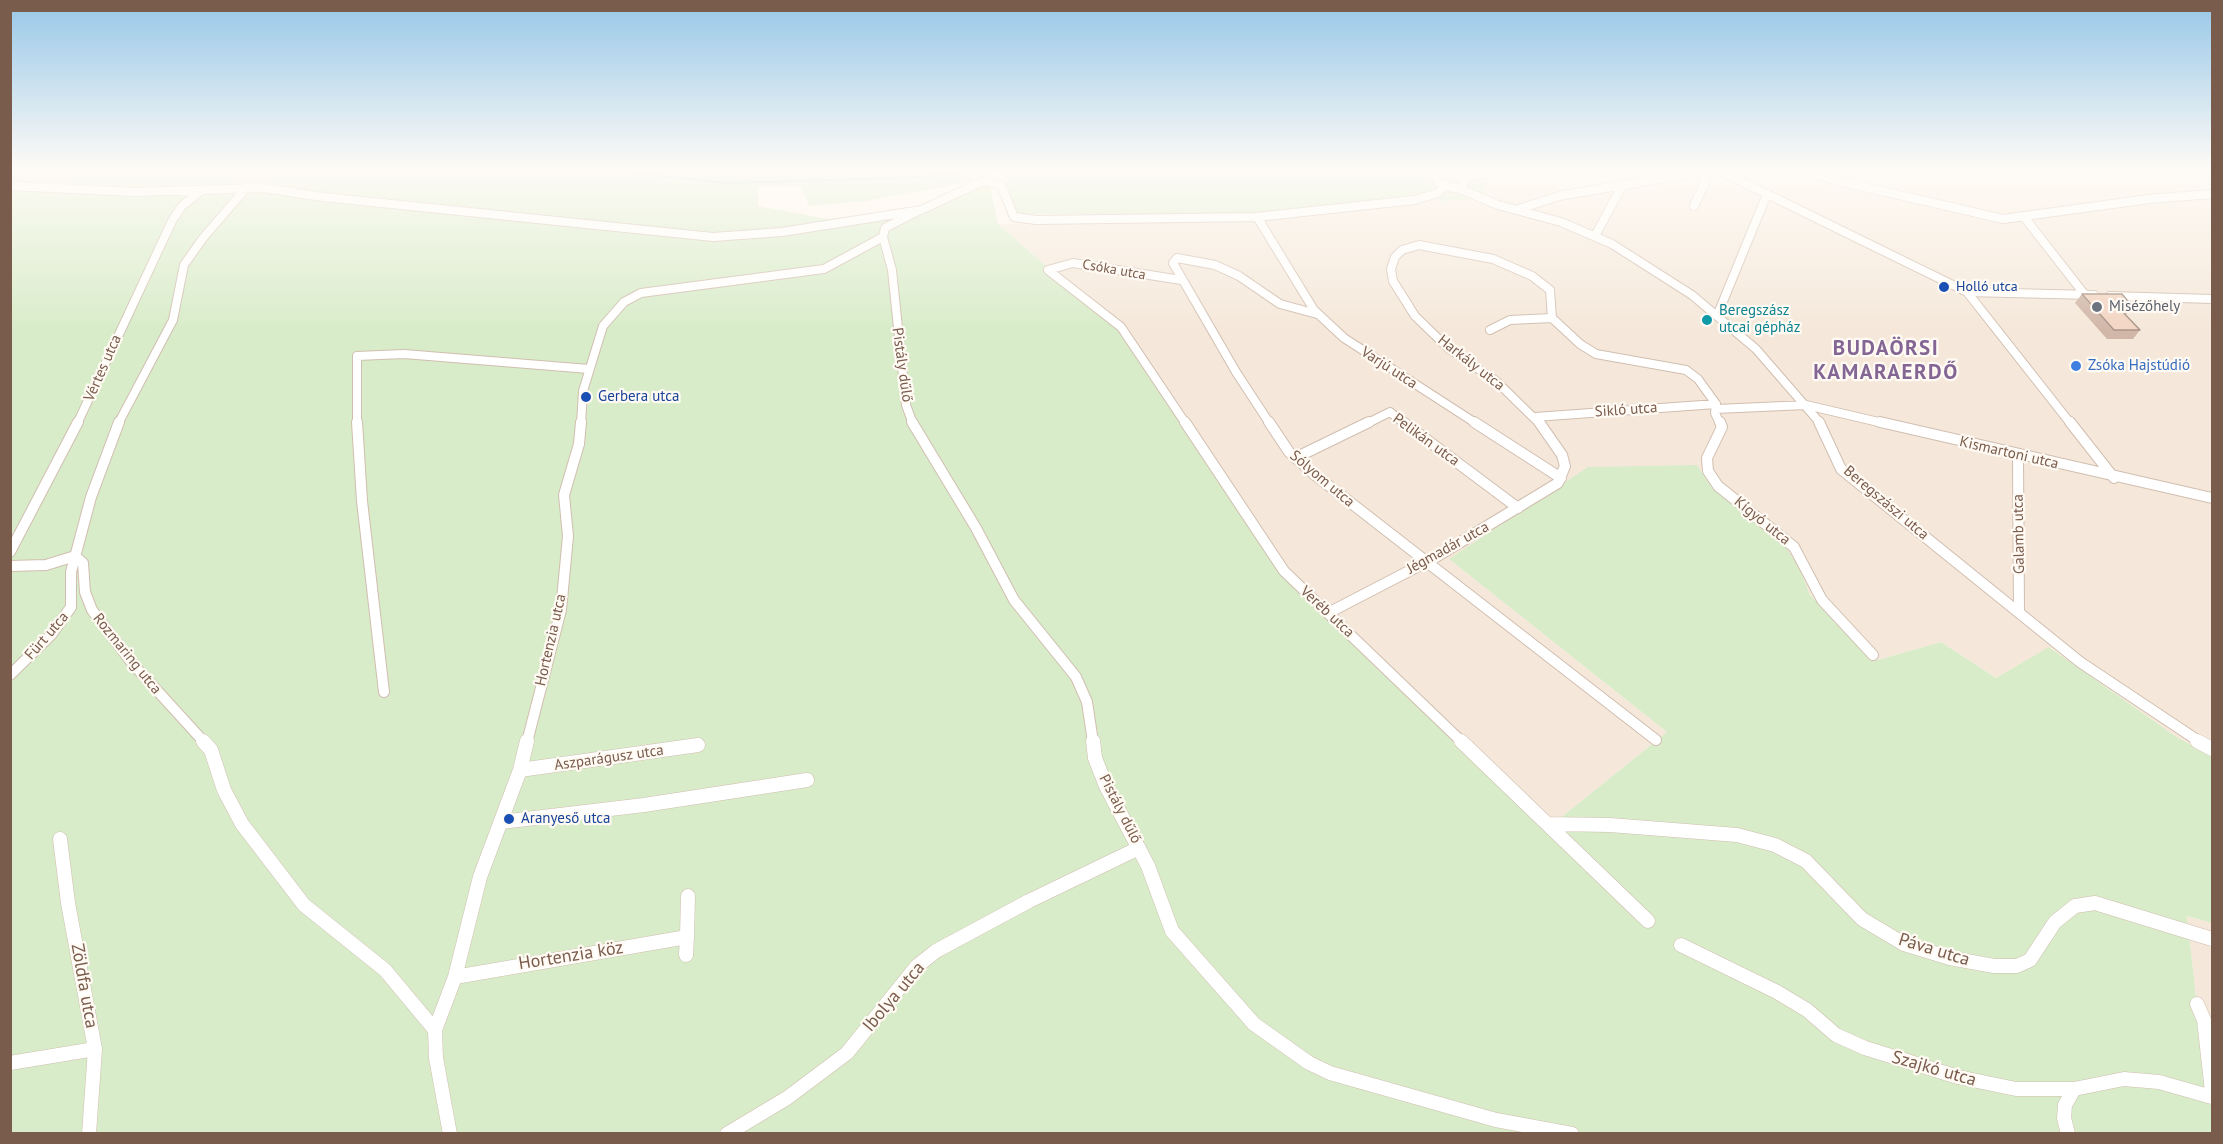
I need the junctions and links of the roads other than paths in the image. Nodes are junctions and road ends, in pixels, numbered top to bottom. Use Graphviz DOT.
graph roads {
  1 [pos="171,223"];
  2 [pos="216,223"];
  3 [pos="575,223"];
  4 [pos="831,223"];
  5 [pos="1261,223"];
  6 [pos="1564,223"];
  7 [pos="1602,223"];
  8 [pos="1755,223"];
  9 [pos="1827,223"];
  10 [pos="2029,223"];
  11 [pos="891,224"];
  12 [pos="1595,236"];
  13 [pos="883,237"];
  14 [pos="1048,270"];
  15 [pos="1181,280"];
  16 [pos="1967,292"];
  17 [pos="2085,295"];
  18 [pos="2212,299"];
  19 [pos="1317,314"];
  20 [pos="1717,316"];
  21 [pos="1552,318"];
  22 [pos="1490,330"];
  23 [pos="589,369"];
  24 [pos="1806,405"];
  25 [pos="1716,406"];
  26 [pos="1535,417"];
  27 [pos="2018,455"];
  28 [pos="1295,458"];
  29 [pos="1561,477"];
  30 [pos="2114,478"];
  31 [pos="2212,498"];
  32 [pos="1518,508"];
  33 [pos="10,552"];
  34 [pos="75,556"];
  35 [pos="1426,561"];
  36 [pos="11,567"];
  37 [pos="1330,612"];
  38 [pos="2019,612"];
  39 [pos="1873,655"];
  40 [pos="10,675"];
  41 [pos="384,692"];
  42 [pos="1656,740"];
  43 [pos="698,745"];
  44 [pos="2212,749"];
  45 [pos="520,770"];
  46 [pos="807,780"];
  47 [pos="501,822"];
  48 [pos="1549,824"];
  49 [pos="60,839"];
  50 [pos="1139,848"];
  51 [pos="688,896"];
  52 [pos="1648,921"];
  53 [pos="687,937"];
  54 [pos="2212,939"];
  55 [pos="1681,945"];
  56 [pos="686,955"];
  57 [pos="455,976"];
  58 [pos="2197,1004"];
  59 [pos="435,1030"];
  60 [pos="95,1049"];
  61 [pos="10,1063"];
  62 [pos="2074,1089"];
  63 [pos="2212,1094"];
  64 [pos="89,1134"];
  65 [pos="450,1134"];
  66 [pos="727,1134"];
  67 [pos="1572,1134"];
  68 [pos="2068,1134"];
  1 -- 33 [label="street, Vértes utca"];
  2 -- 34 [label="street"];
  3 -- 4 [label="street"];
  5 -- 19 [label="street, Varjú utca"];
  6 -- 12 [label="street, Beregszászi utca"];
  7 -- 12 [label="street"];
  8 -- 20 [label="street"];
  9 -- 16 [label="street"];
  10 -- 17 [label="street"];
  11 -- 13 [label="street, Hortenzia utca"];
  12 -- 20 [label="street, Beregszászi utca"];
  13 -- 23 [label="street, Hortenzia utca"];
  13 -- 50 [label="street, Pistály dűlő"];
  14 -- 15 [label="street, Csóka utca"];
  14 -- 37 [label="street, Veréb utca"];
  15 -- 19 [label="street"];
  15 -- 28 [label="street, Sólyom utca"];
  16 -- 17 [label="street"];
  16 -- 30 [label="street"];
  17 -- 18 [label="street"];
  19 -- 29 [label="street, Varjú utca"];
  20 -- 24 [label="street, Beregszászi utca"];
  21 -- 22 [label="street"];
  21 -- 25 [label="street"];
  21 -- 26 [label="street, Harkály utca"];
  23 -- 41 [label="street"];
  23 -- 45 [label="street, Hortenzia utca"];
  24 -- 25 [label="street"];
  24 -- 27 [label="street, Kismartoni utca"];
  24 -- 38 [label="street, Beregszászi utca"];
  25 -- 26 [label="street, Sikló utca"];
  25 -- 39 [label="street, Kígyó utca"];
  26 -- 29 [label="street"];
  27 -- 30 [label="street, Kismartoni utca"];
  27 -- 38 [label="street, Galamb utca"];
  28 -- 32 [label="street, Pelikán utca"];
  28 -- 35 [label="street, Sólyom utca"];
  29 -- 32 [label="street, Jégmadár utca"];
  30 -- 31 [label="street, Kismartoni utca"];
  32 -- 35 [label="street, Jégmadár utca"];
  34 -- 36 [label="street"];
  34 -- 40 [label="street, Fürt utca"];
  34 -- 59 [label="street, Rozmaring utca"];
  35 -- 37 [label="street, Jégmadár utca"];
  35 -- 42 [label="street, Sólyom utca"];
  37 -- 48 [label="street, Veréb utca"];
  38 -- 44 [label="street, Beregszászi utca"];
  43 -- 45 [label="street, Aszparágusz utca"];
  45 -- 47 [label="street, Hortenzia utca"];
  46 -- 47 [label="street"];
  47 -- 57 [label="street, Hortenzia utca"];
  48 -- 52 [label="street, Veréb utca"];
  48 -- 54 [label="street, Páva utca"];
  49 -- 60 [label="street, Zöldfa utca"];
  50 -- 66 [label="street, Ibolya utca"];
  50 -- 67 [label="street, Pistály dűlő"];
  51 -- 53 [label="street"];
  53 -- 56 [label="street"];
  53 -- 57 [label="street, Hortenzia köz"];
  55 -- 62 [label="street, Szajkó utca"];
  57 -- 59 [label="street, Hortenzia utca"];
  58 -- 63 [label="street"];
  59 -- 65 [label="street"];
  60 -- 61 [label="street"];
  60 -- 64 [label="street, Zöldfa utca"];
  62 -- 63 [label="street, Szajkó utca"];
  62 -- 68 [label="street"];
}
